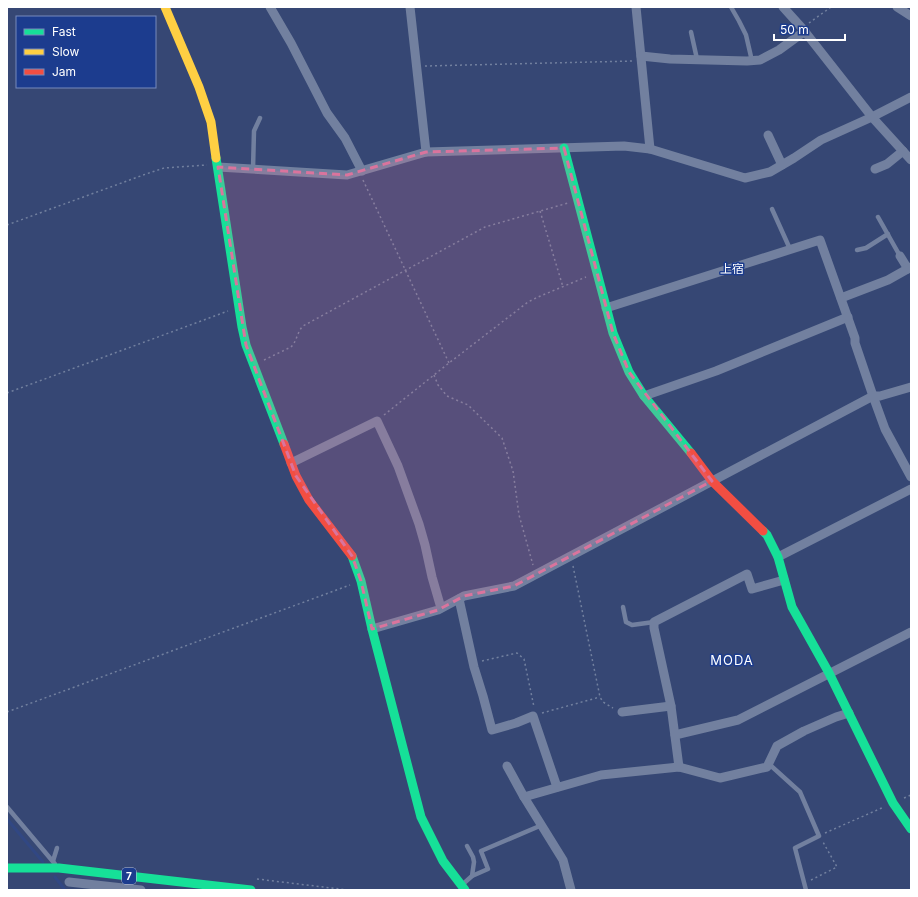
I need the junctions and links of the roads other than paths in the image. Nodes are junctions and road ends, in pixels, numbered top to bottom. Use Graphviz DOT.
graph roads {
  1 [pos="165,7"];
  2 [pos="270,7"];
  3 [pos="410,7"];
  4 [pos="636,7"];
  5 [pos="731,7"];
  6 [pos="783,7"];
  7 [pos="897,7"];
  8 [pos="911,16"];
  9 [pos="803,30"];
  10 [pos="691,32"];
  11 [pos="641,58"];
  12 [pos="697,60"];
  13 [pos="752,60"];
  14 [pos="911,98"];
  15 [pos="872,117"];
  16 [pos="260,118"];
  17 [pos="768,135"];
  18 [pos="564,148"];
  19 [pos="650,149"];
  20 [pos="426,152"];
  21 [pos="908,154"];
  22 [pos="782,165"];
  23 [pos="218,167"];
  24 [pos="252,169"];
  25 [pos="874,169"];
  26 [pos="360,171"];
  27 [pos="772,209"];
  28 [pos="878,217"];
  29 [pos="888,234"];
  30 [pos="790,249"];
  31 [pos="857,250"];
  32 [pos="900,256"];
  33 [pos="910,268"];
  34 [pos="841,298"];
  35 [pos="606,308"];
  36 [pos="848,317"];
  37 [pos="911,387"];
  38 [pos="644,396"];
  39 [pos="873,396"];
  40 [pos="291,464"];
  41 [pos="911,477"];
  42 [pos="712,481"];
  43 [pos="911,489"];
  44 [pos="778,557"];
  45 [pos="784,580"];
  46 [pos="459,599"];
  47 [pos="623,607"];
  48 [pos="441,608"];
  49 [pos="654,622"];
  50 [pos="372,629"];
  51 [pos="911,632"];
  52 [pos="829,673"];
  53 [pos="671,706"];
  54 [pos="622,712"];
  55 [pos="849,713"];
  56 [pos="675,735"];
  57 [pos="769,764"];
  58 [pos="507,766"];
  59 [pos="679,767"];
  60 [pos="557,787"];
  61 [pos="524,797"];
  62 [pos="7,807"];
  63 [pos="542,826"];
  64 [pos="911,829"];
  65 [pos="467,846"];
  66 [pos="57,848"];
  67 [pos="56,865"];
  68 [pos="7,868"];
  69 [pos="472,876"];
  70 [pos="69,882"];
  71 [pos="464,888"];
  72 [pos="76,890"];
  73 [pos="141,890"];
  74 [pos="251,890"];
  75 [pos="571,890"];
  76 [pos="806,890"];
  1 -- 23 [label="street"];
  2 -- 26 [label="street"];
  3 -- 20 [label="street"];
  4 -- 11 [label="street"];
  5 -- 13 [label="lane"];
  6 -- 9 [label="street"];
  7 -- 8 [label="street"];
  9 -- 13 [label="street"];
  9 -- 15 [label="street"];
  10 -- 12 [label="lane"];
  11 -- 12 [label="street"];
  11 -- 19 [label="street"];
  12 -- 13 [label="street"];
  14 -- 15 [label="street"];
  15 -- 21 [label="street"];
  15 -- 22 [label="street"];
  16 -- 24 [label="lane"];
  17 -- 22 [label="street"];
  18 -- 19 [label="street"];
  18 -- 20 [label="street"];
  18 -- 35 [label="street"];
  19 -- 22 [label="street"];
  20 -- 26 [label="street"];
  21 -- 25 [label="street"];
  23 -- 24 [label="street"];
  23 -- 40 [label="street"];
  24 -- 26 [label="street"];
  27 -- 30 [label="lane"];
  28 -- 29 [label="lane"];
  29 -- 31 [label="lane"];
  29 -- 32 [label="lane"];
  30 -- 34 [label="street"];
  30 -- 35 [label="street"];
  32 -- 33 [label="street"];
  33 -- 34 [label="street"];
  34 -- 36 [label="street"];
  35 -- 38 [label="street"];
  36 -- 38 [label="street"];
  36 -- 39 [label="street"];
  37 -- 39 [label="street"];
  38 -- 42 [label="street"];
  39 -- 41 [label="street"];
  39 -- 42 [label="street"];
  40 -- 48 [label="street"];
  40 -- 50 [label="street"];
  42 -- 44 [label="street"];
  42 -- 46 [label="street"];
  43 -- 44 [label="street"];
  44 -- 45 [label="street"];
  45 -- 49 [label="street"];
  45 -- 52 [label="street"];
  46 -- 48 [label="street"];
  46 -- 60 [label="street"];
  47 -- 49 [label="lane"];
  48 -- 50 [label="street"];
  49 -- 53 [label="street"];
  50 -- 71 [label="street"];
  51 -- 52 [label="street"];
  52 -- 55 [label="street"];
  52 -- 56 [label="street"];
  53 -- 54 [label="street"];
  53 -- 56 [label="street"];
  55 -- 57 [label="street"];
  55 -- 64 [label="street"];
  56 -- 59 [label="street"];
  57 -- 59 [label="street"];
  57 -- 76 [label="lane"];
  58 -- 61 [label="street"];
  59 -- 60 [label="street"];
  60 -- 61 [label="street"];
  61 -- 63 [label="street"];
  62 -- 67 [label="lane"];
  63 -- 69 [label="lane"];
  63 -- 75 [label="street"];
  65 -- 69 [label="lane"];
  66 -- 67 [label="lane"];
  67 -- 68 [label="street, 7"];
  67 -- 70 [label="street"];
  67 -- 74 [label="street, 7"];
  69 -- 71 [label="lane"];
  70 -- 72 [label="street"];
  70 -- 73 [label="street"];
}
